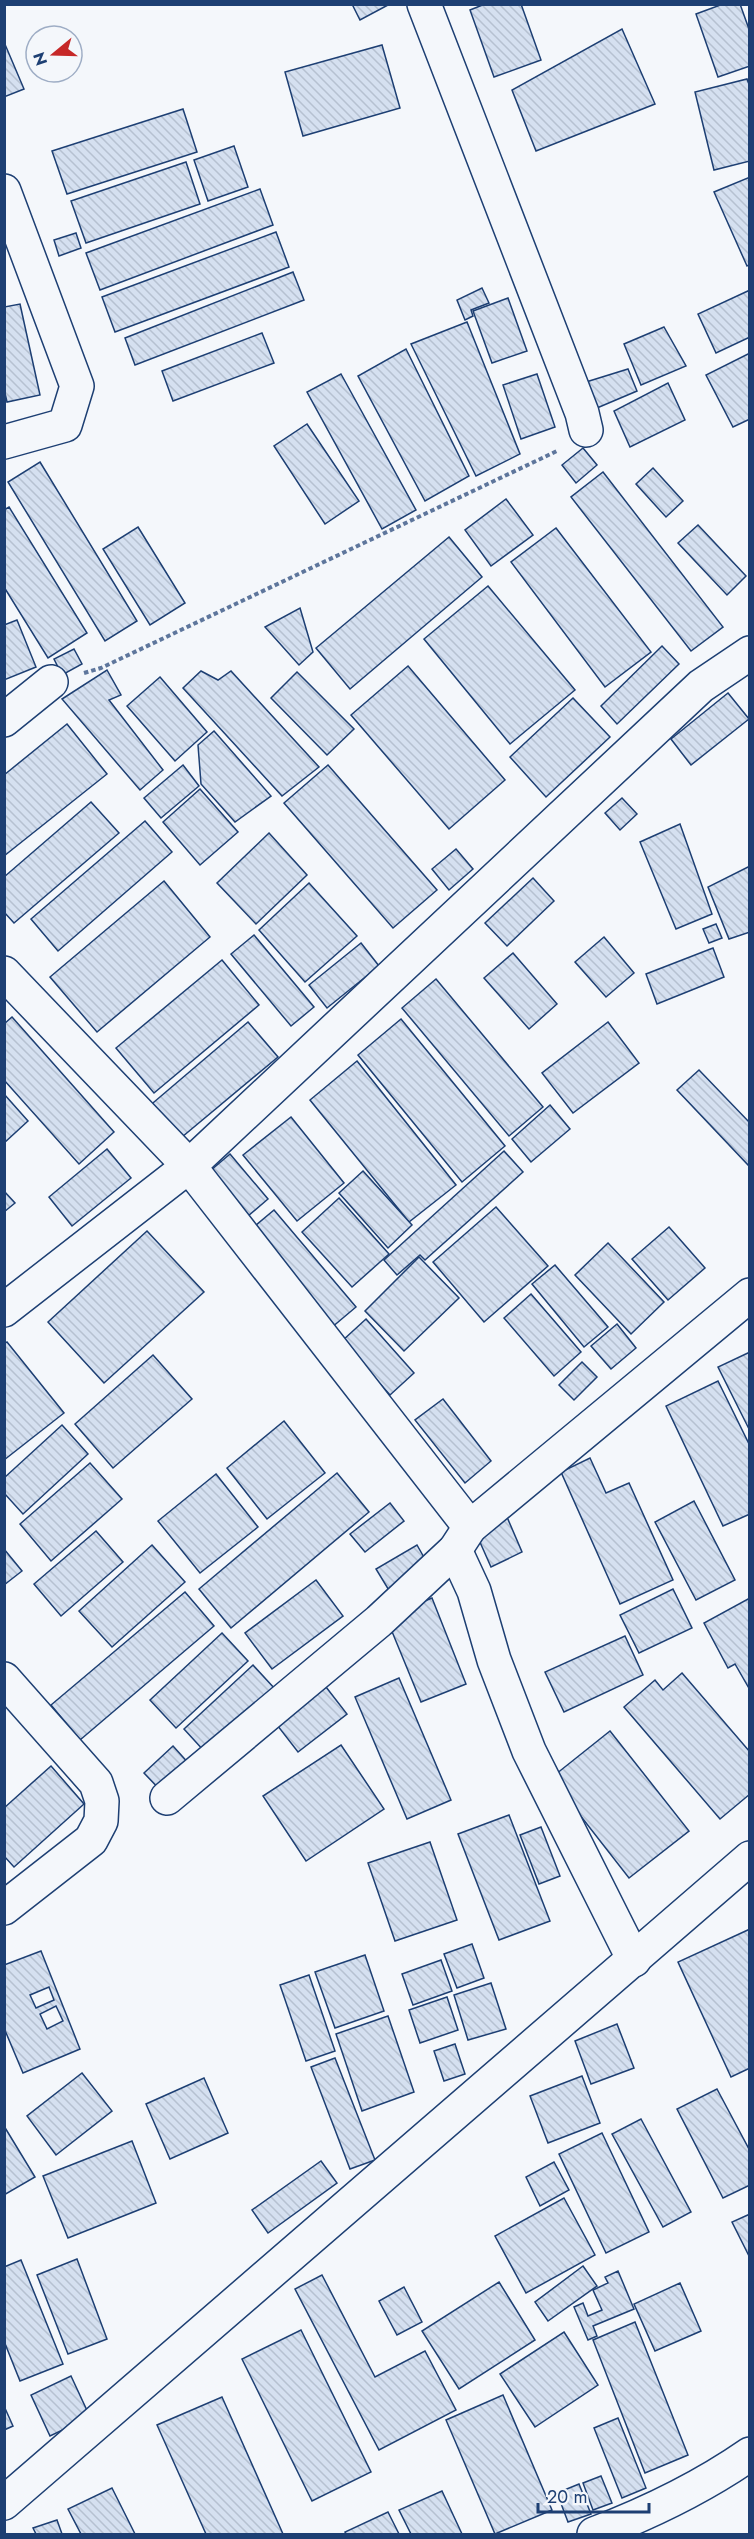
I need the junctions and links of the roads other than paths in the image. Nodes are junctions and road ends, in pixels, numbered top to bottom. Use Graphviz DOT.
graph roads {
  1 [pos="424,4"];
  2 [pos="4,191"];
  3 [pos="586,430"];
  4 [pos="4,442"];
  5 [pos="750,653"];
  6 [pos="51,682"];
  7 [pos="4,720"];
  8 [pos="4,973"];
  9 [pos="189,1166"];
  10 [pos="750,1295"];
  11 [pos="4,1310"];
  12 [pos="463,1539"];
  13 [pos="4,1679"];
  14 [pos="166,1798"];
  15 [pos="750,1858"];
  16 [pos="4,1908"];
  17 [pos="634,1960"];
  18 [pos="750,2454"];
  19 [pos="4,2503"];
  20 [pos="594,2535"];
  1 -- 3 [label="street"];
  2 -- 4 [label="street"];
  5 -- 9 [label="street"];
  6 -- 7 [label="street"];
  8 -- 9 [label="street"];
  9 -- 11 [label="street"];
  9 -- 12 [label="street"];
  10 -- 12 [label="street"];
  12 -- 14 [label="street"];
  12 -- 17 [label="street"];
  13 -- 16 [label="street"];
  15 -- 17 [label="street"];
  17 -- 19 [label="street"];
  18 -- 20 [label="street"];
}
